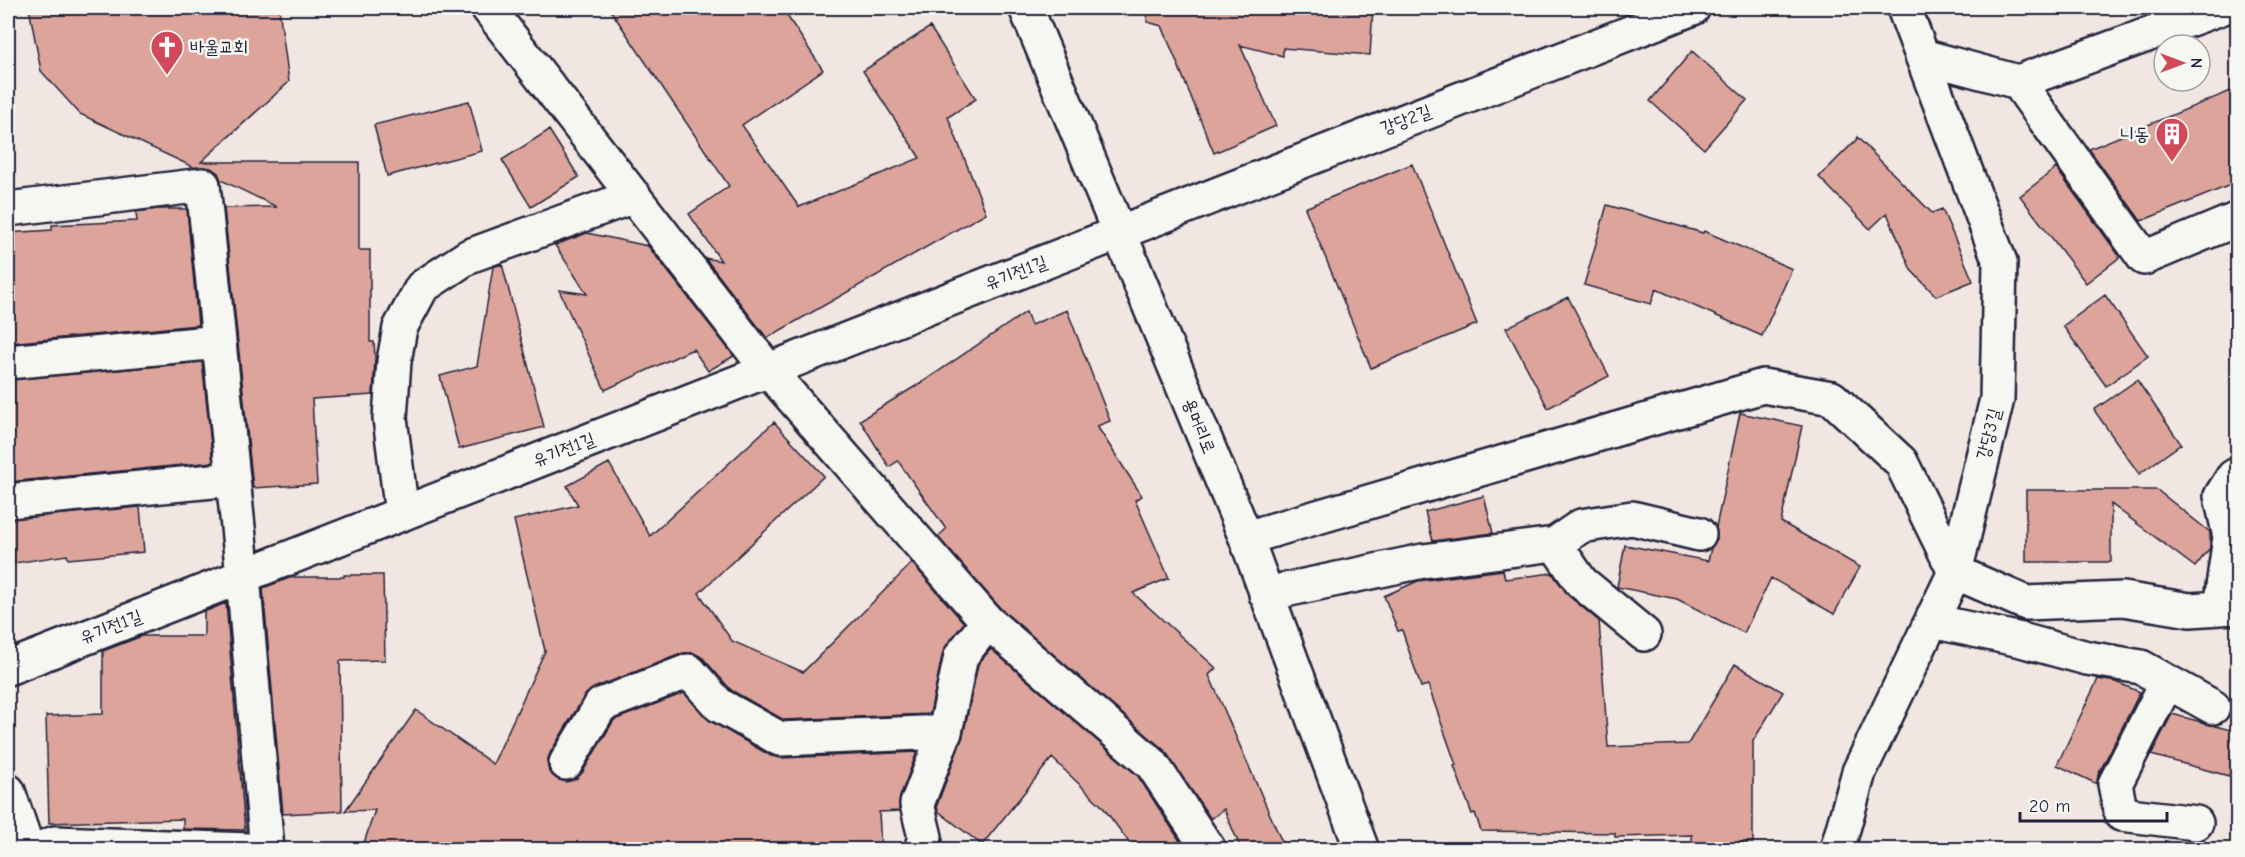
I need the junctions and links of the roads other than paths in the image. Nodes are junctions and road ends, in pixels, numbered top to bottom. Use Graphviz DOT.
graph roads {
  1 [pos="488,8"];
  2 [pos="1026,8"];
  3 [pos="1693,8"];
  4 [pos="1904,8"];
  5 [pos="2221,8"];
  6 [pos="1922,56"];
  7 [pos="2018,82"];
  8 [pos="634,196"];
  9 [pos="8,209"];
  10 [pos="2238,219"];
  11 [pos="1120,232"];
  12 [pos="219,342"];
  13 [pos="8,362"];
  14 [pos="768,370"];
  15 [pos="2238,474"];
  16 [pos="233,479"];
  17 [pos="8,501"];
  18 [pos="402,514"];
  19 [pos="1699,534"];
  20 [pos="1245,538"];
  21 [pos="1556,544"];
  22 [pos="1955,572"];
  23 [pos="243,576"];
  24 [pos="1266,594"];
  25 [pos="2229,608"];
  26 [pos="1932,621"];
  27 [pos="988,622"];
  28 [pos="1644,634"];
  29 [pos="8,668"];
  30 [pos="2167,682"];
  31 [pos="2213,707"];
  32 [pos="945,732"];
  33 [pos="566,763"];
  34 [pos="8,791"];
  35 [pos="2196,824"];
  36 [pos="28,849"];
  37 [pos="36,849"];
  38 [pos="249,849"];
  39 [pos="267,849"];
  40 [pos="921,849"];
  41 [pos="1209,849"];
  42 [pos="1362,849"];
  43 [pos="1837,849"];
  1 -- 8 [label="street"];
  2 -- 11 [label="street, 용머리로"];
  3 -- 11 [label="street, 강당2길"];
  4 -- 6 [label="street, 강당3길"];
  5 -- 7 [label="street"];
  6 -- 7 [label="street"];
  6 -- 22 [label="street, 강당3길"];
  7 -- 10 [label="street"];
  8 -- 14 [label="street"];
  8 -- 18 [label="street"];
  9 -- 12 [label="street"];
  11 -- 14 [label="street, 유기전1길"];
  11 -- 20 [label="street, 용머리로"];
  12 -- 13 [label="street"];
  12 -- 16 [label="street"];
  14 -- 18 [label="street, 유기전1길"];
  14 -- 27 [label="street"];
  15 -- 25 [label="street"];
  16 -- 17 [label="street"];
  16 -- 23 [label="street"];
  18 -- 23 [label="street, 유기전1길"];
  19 -- 21 [label="street"];
  20 -- 22 [label="street"];
  20 -- 24 [label="street, 용머리로"];
  21 -- 24 [label="street"];
  21 -- 28 [label="street"];
  22 -- 25 [label="street"];
  22 -- 26 [label="street, 강당3길"];
  23 -- 29 [label="street, 유기전1길"];
  23 -- 39 [label="street"];
  24 -- 42 [label="street, 용머리로"];
  26 -- 30 [label="street"];
  26 -- 43 [label="street, 강당3길"];
  27 -- 32 [label="street"];
  27 -- 41 [label="street"];
  30 -- 31 [label="street"];
  30 -- 35 [label="street"];
  32 -- 33 [label="street"];
  32 -- 40 [label="street"];
  34 -- 36 [label="street"];
  37 -- 38 [label="street"];
}
